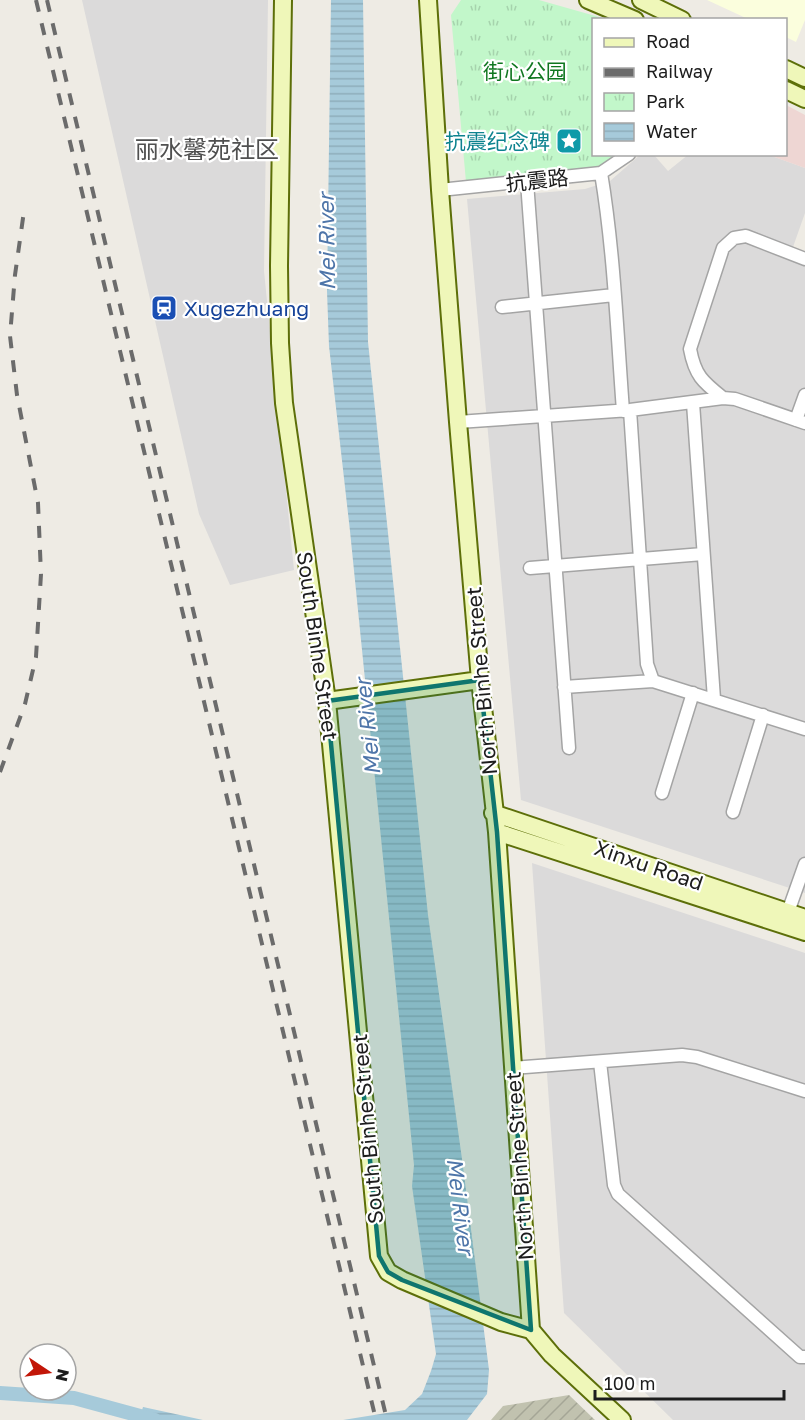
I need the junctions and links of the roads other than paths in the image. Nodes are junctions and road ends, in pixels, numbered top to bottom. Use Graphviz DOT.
graph roads {
  1 [pos="283,0"];
  2 [pos="428,0"];
  3 [pos="588,0"];
  4 [pos="641,0"];
  5 [pos="630,18"];
  6 [pos="678,18"];
  7 [pos="787,69"];
  8 [pos="805,78"];
  9 [pos="787,90"];
  10 [pos="804,96"];
  11 [pos="626,156"];
  12 [pos="601,173"];
  13 [pos="526,182"];
  14 [pos="440,190"];
  15 [pos="805,259"];
  16 [pos="614,296"];
  17 [pos="535,304"];
  18 [pos="502,307"];
  19 [pos="805,395"];
  20 [pos="723,398"];
  21 [pos="693,403"];
  22 [pos="627,411"];
  23 [pos="543,416"];
  24 [pos="458,422"];
  25 [pos="800,422"];
  26 [pos="703,554"];
  27 [pos="640,559"];
  28 [pos="555,567"];
  29 [pos="530,568"];
  30 [pos="480,680"];
  31 [pos="653,681"];
  32 [pos="564,687"];
  33 [pos="693,693"];
  34 [pos="714,699"];
  35 [pos="327,701"];
  36 [pos="763,715"];
  37 [pos="805,729"];
  38 [pos="569,748"];
  39 [pos="662,793"];
  40 [pos="733,812"];
  41 [pos="493,813"];
  42 [pos="497,832"];
  43 [pos="805,864"];
  44 [pos="788,912"];
  45 [pos="805,918"];
  46 [pos="805,932"];
  47 [pos="600,1062"];
  48 [pos="512,1068"];
  49 [pos="805,1091"];
  50 [pos="531,1330"];
  51 [pos="805,1357"];
  52 [pos="622,1420"];
  1 -- 35 [label="street, South Binhe Street"];
  2 -- 14 [label="street, North Binhe Street"];
  3 -- 5 [label="street"];
  4 -- 6 [label="street"];
  7 -- 8 [label="street"];
  9 -- 10 [label="street"];
  11 -- 12 [label="street, 抗震路"];
  12 -- 13 [label="street, 抗震路"];
  12 -- 16 [label="street"];
  13 -- 14 [label="street, 抗震路"];
  13 -- 17 [label="street"];
  14 -- 24 [label="street, North Binhe Street"];
  15 -- 20 [label="street"];
  16 -- 17 [label="street"];
  16 -- 22 [label="street"];
  17 -- 18 [label="street"];
  17 -- 23 [label="street"];
  19 -- 25 [label="street"];
  20 -- 21 [label="street"];
  20 -- 25 [label="street"];
  21 -- 22 [label="street"];
  21 -- 26 [label="street"];
  22 -- 23 [label="street"];
  22 -- 27 [label="street"];
  23 -- 24 [label="street"];
  23 -- 28 [label="street"];
  24 -- 30 [label="street, North Binhe Street"];
  26 -- 27 [label="street"];
  26 -- 34 [label="street"];
  27 -- 28 [label="street"];
  27 -- 31 [label="street"];
  28 -- 29 [label="street"];
  28 -- 32 [label="street"];
  30 -- 35 [label="street"];
  30 -- 41 [label="street, North Binhe Street"];
  31 -- 32 [label="street"];
  31 -- 33 [label="street"];
  32 -- 38 [label="street"];
  33 -- 34 [label="street"];
  33 -- 39 [label="street"];
  34 -- 36 [label="street"];
  35 -- 50 [label="street, South Binhe Street"];
  36 -- 37 [label="street"];
  36 -- 40 [label="street"];
  41 -- 42 [label="street, North Binhe Street"];
  41 -- 44 [label="street, Xinxu Road"];
  42 -- 46 [label="street, Xinxu Road"];
  42 -- 48 [label="street, North Binhe Street"];
  43 -- 44 [label="street"];
  44 -- 45 [label="street, Xinxu Road"];
  47 -- 48 [label="street"];
  47 -- 49 [label="street"];
  47 -- 51 [label="street"];
  48 -- 50 [label="street, North Binhe Street"];
  50 -- 52 [label="street"];
}
